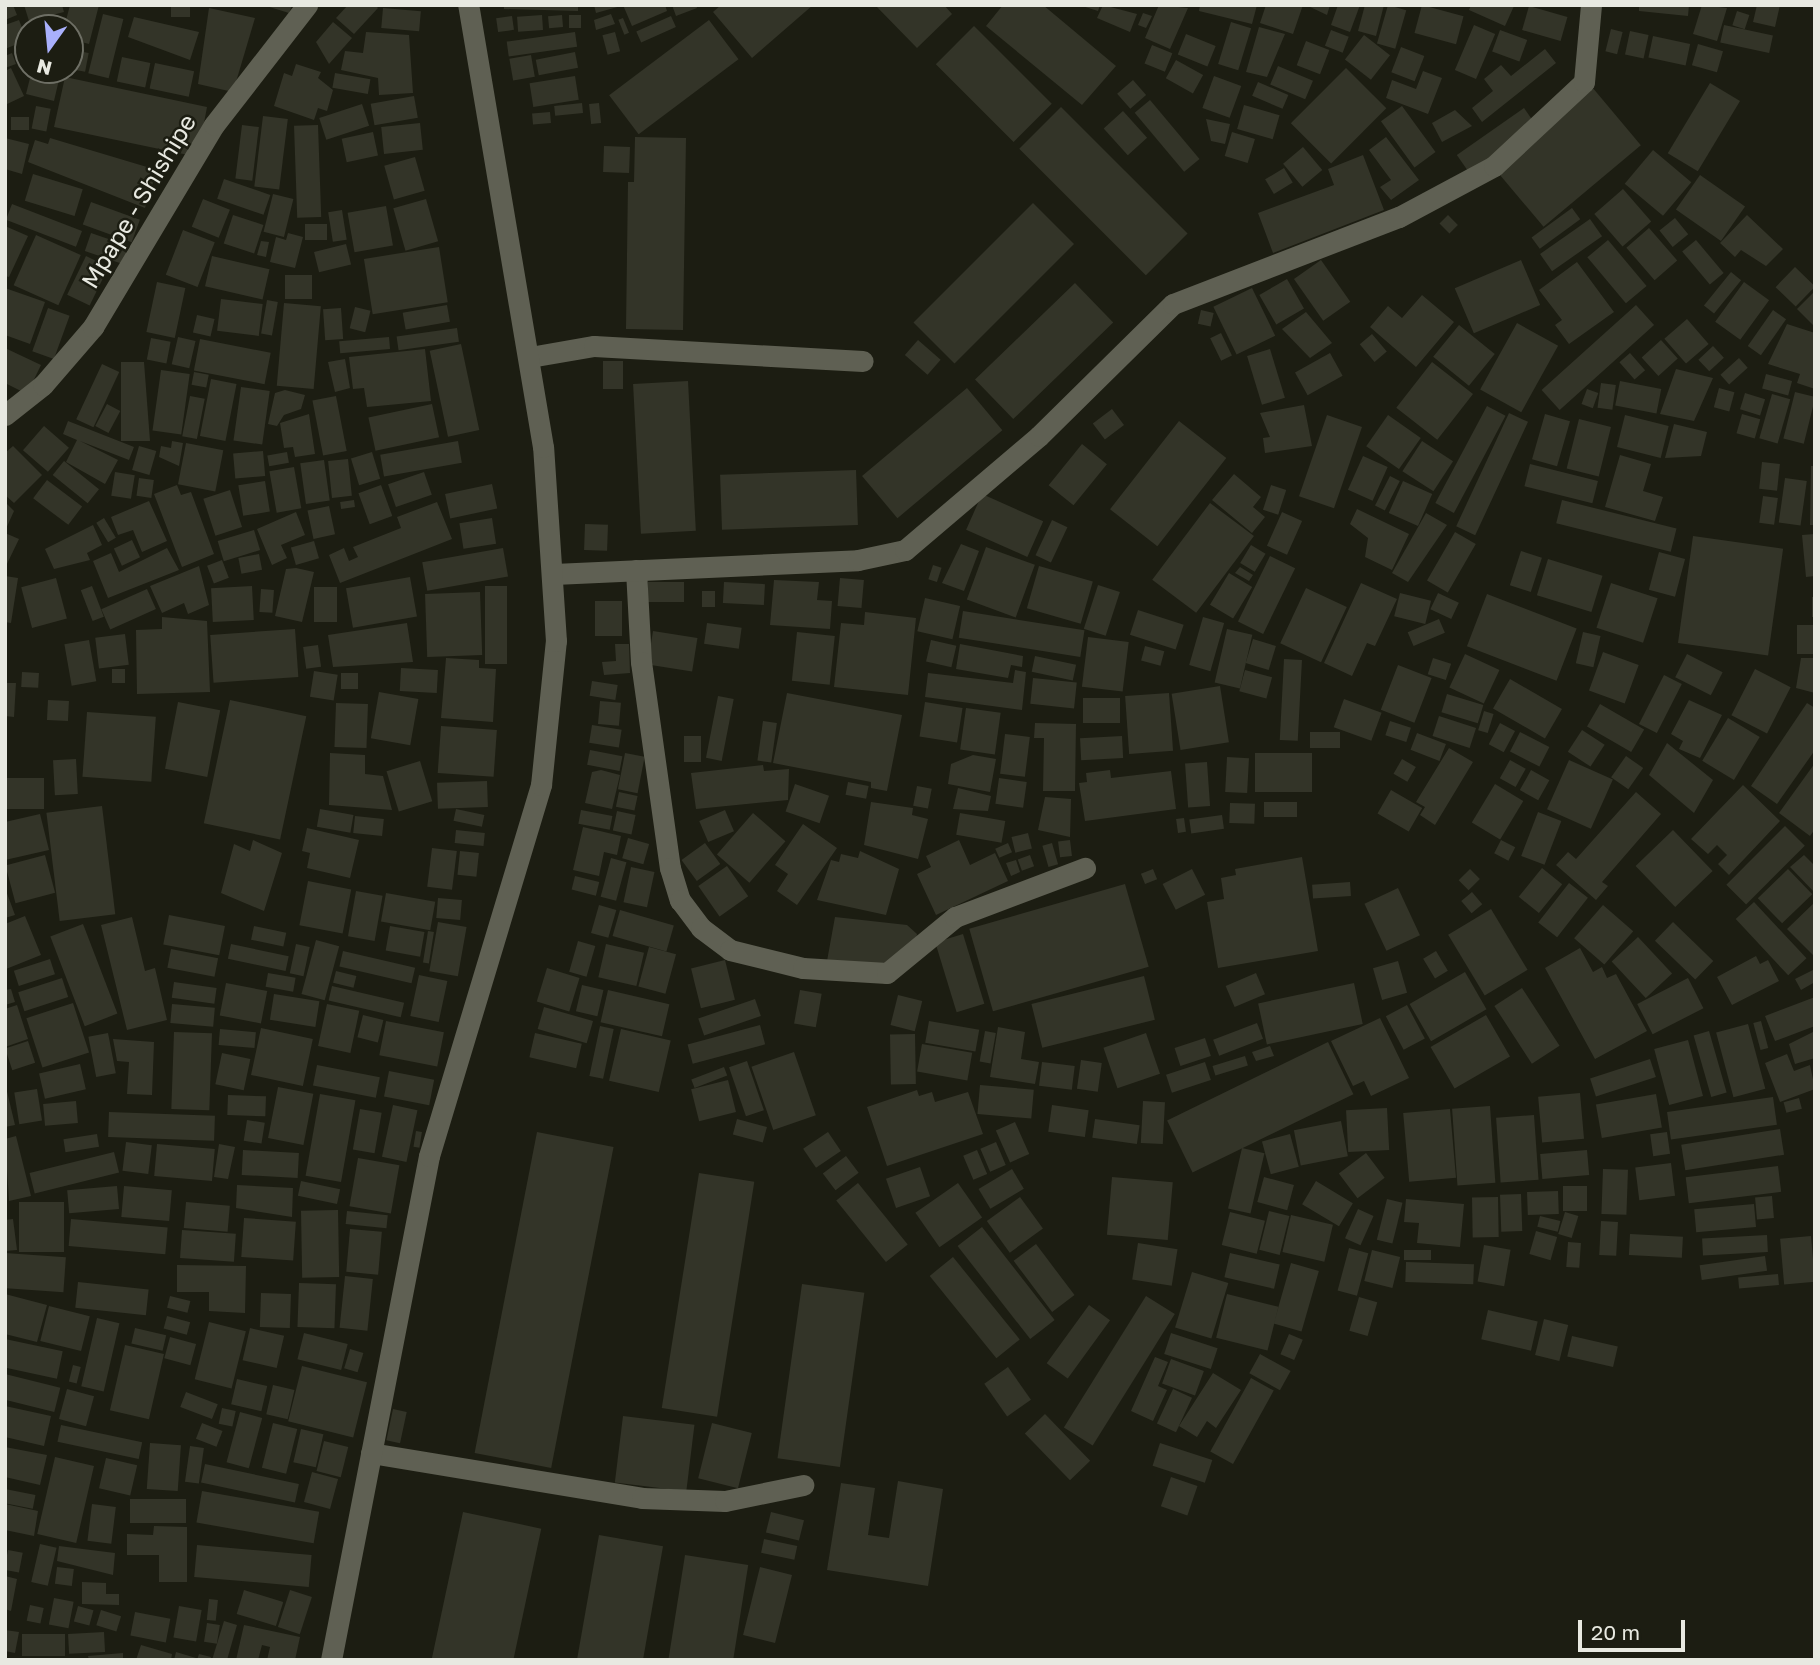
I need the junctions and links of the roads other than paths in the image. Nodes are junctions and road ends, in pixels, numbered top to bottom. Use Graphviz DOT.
graph roads {
  1 [pos="307,5"];
  2 [pos="468,5"];
  3 [pos="1591,5"];
  4 [pos="530,357"];
  5 [pos="863,361"];
  6 [pos="5,415"];
  7 [pos="636,570"];
  8 [pos="554,574"];
  9 [pos="1085,868"];
  10 [pos="371,1453"];
  11 [pos="803,1485"];
  12 [pos="331,1660"];
  1 -- 6 [label="street, Mpape - Shishipe"];
  2 -- 4 [label="street"];
  3 -- 7 [label="street"];
  4 -- 5 [label="street"];
  4 -- 8 [label="street"];
  7 -- 8 [label="street"];
  7 -- 9 [label="street"];
  8 -- 10 [label="street"];
  10 -- 11 [label="street"];
  10 -- 12 [label="street"];
}
